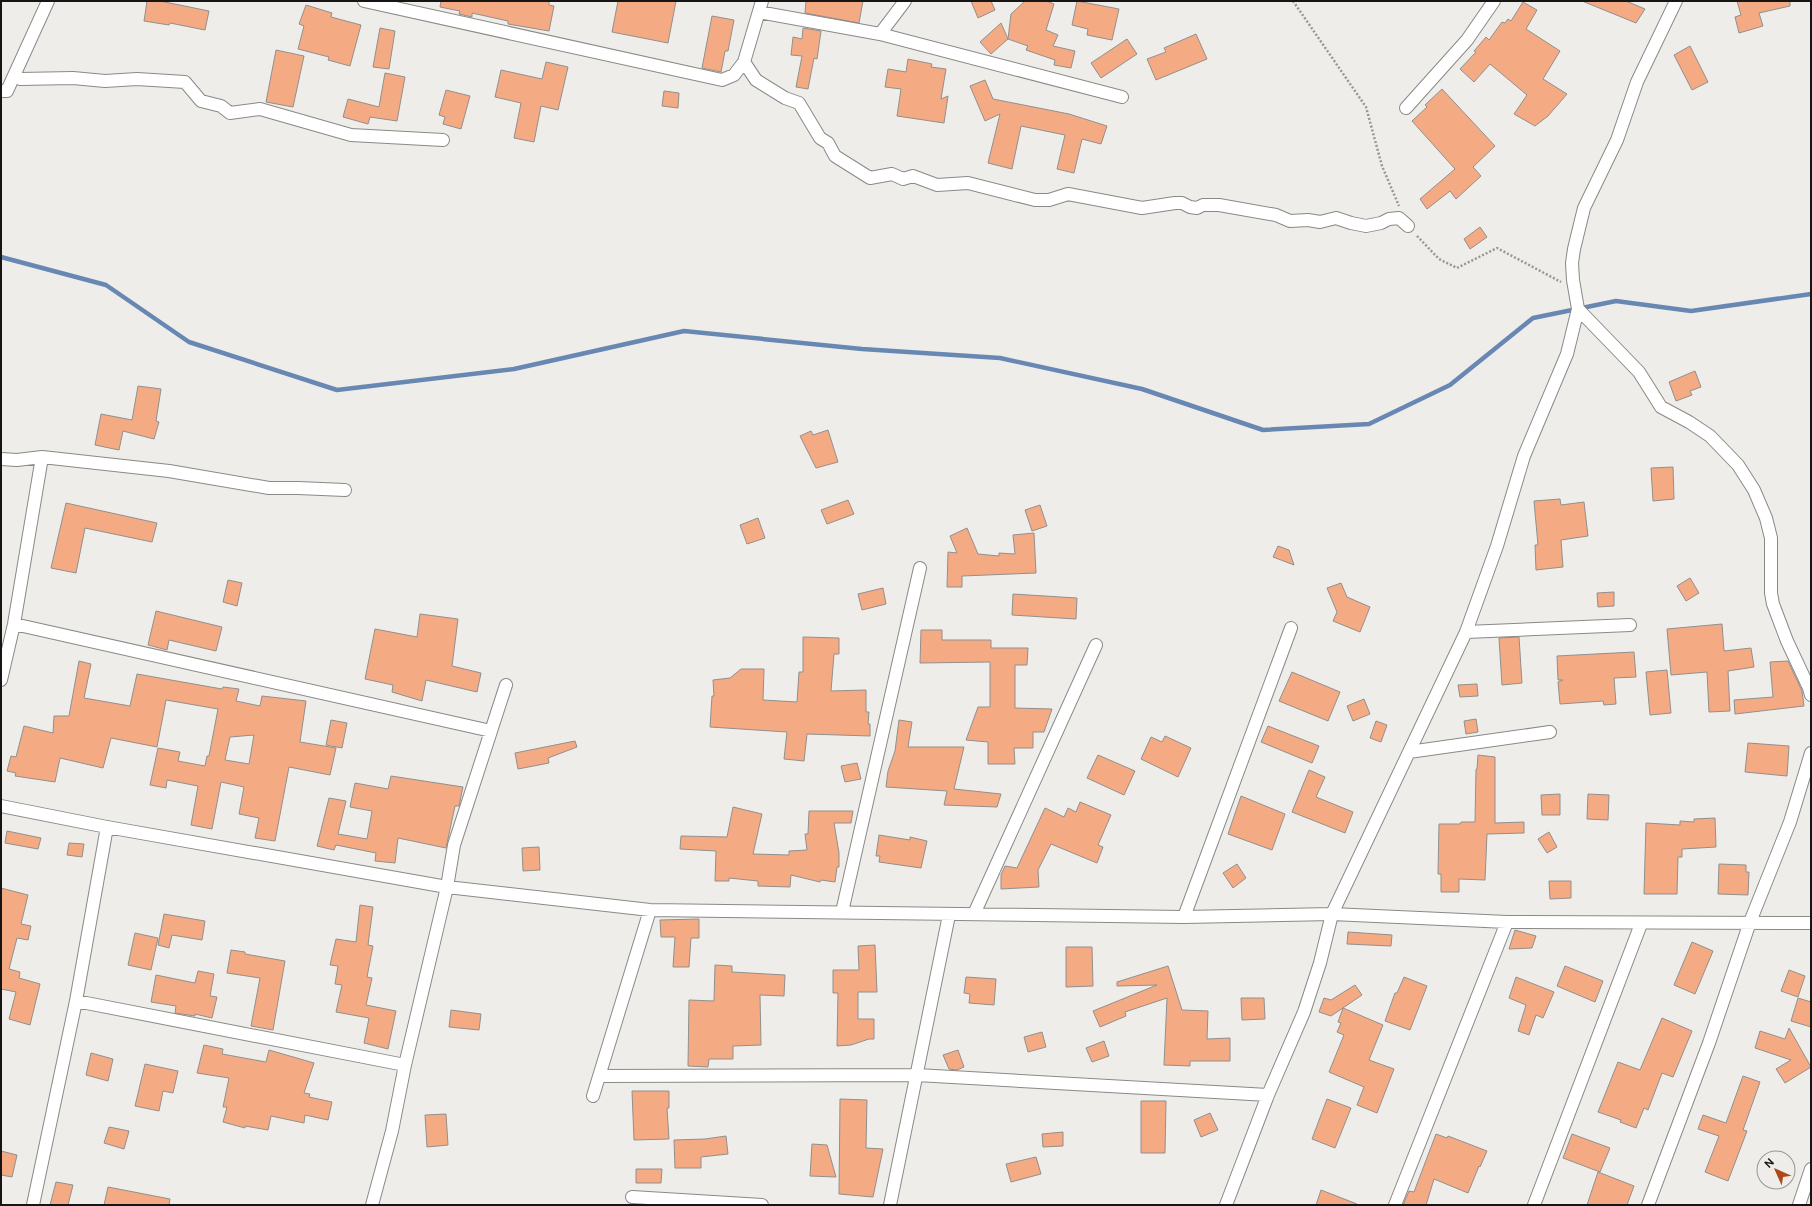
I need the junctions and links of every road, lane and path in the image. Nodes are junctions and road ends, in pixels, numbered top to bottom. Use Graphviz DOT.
graph roads {
  1 [pos="48,1"];
  2 [pos="364,1"];
  3 [pos="904,1"];
  4 [pos="1293,1"];
  5 [pos="1494,1"];
  6 [pos="1676,1"];
  7 [pos="761,6"];
  8 [pos="880,34"];
  9 [pos="744,62"];
  10 [pos="14,76"];
  11 [pos="1,91"];
  12 [pos="1122,97"];
  13 [pos="1406,108"];
  14 [pos="443,140"];
  15 [pos="1408,226"];
  16 [pos="1578,304"];
  17 [pos="42,457"];
  18 [pos="1,459"];
  19 [pos="345,490"];
  20 [pos="920,568"];
  21 [pos="14,624"];
  22 [pos="1630,625"];
  23 [pos="1291,628"];
  24 [pos="1466,632"];
  25 [pos="1096,645"];
  26 [pos="1,680"];
  27 [pos="506,685"];
  28 [pos="1811,695"];
  29 [pos="491,730"];
  30 [pos="1550,732"];
  31 [pos="1409,752"];
  32 [pos="1811,753"];
  33 [pos="1,806"];
  34 [pos="107,827"];
  35 [pos="447,887"];
  36 [pos="650,910"];
  37 [pos="842,912"];
  38 [pos="974,914"];
  39 [pos="1332,914"];
  40 [pos="949,915"];
  41 [pos="1184,917"];
  42 [pos="1507,922"];
  43 [pos="1750,922"];
  44 [pos="1811,923"];
  45 [pos="1641,924"];
  46 [pos="76,1001"];
  47 [pos="405,1065"];
  48 [pos="917,1075"];
  49 [pos="599,1076"];
  50 [pos="1268,1095"];
  51 [pos="593,1096"];
  52 [pos="1811,1169"];
  53 [pos="632,1197"];
  54 [pos="33,1205"];
  55 [pos="372,1205"];
  56 [pos="762,1205"];
  57 [pos="890,1205"];
  58 [pos="1226,1205"];
  59 [pos="1395,1205"];
  60 [pos="1534,1205"];
  61 [pos="1648,1205"];
  62 [pos="1799,1205"];
  1 -- 10 [label="street"];
  2 -- 9 [label="street"];
  3 -- 8 [label="street"];
  4 -- 15 [label="path"];
  5 -- 13 [label="street"];
  6 -- 16 [label="street"];
  7 -- 8 [label="street"];
  7 -- 9 [label="street"];
  8 -- 12 [label="street"];
  9 -- 15 [label="street"];
  10 -- 11 [label="street"];
  10 -- 14 [label="street"];
  15 -- 16 [label="path"];
  16 -- 24 [label="street"];
  16 -- 28 [label="street"];
  17 -- 18 [label="street"];
  17 -- 19 [label="street"];
  17 -- 21 [label="street"];
  20 -- 37 [label="street"];
  21 -- 26 [label="street"];
  21 -- 29 [label="street"];
  22 -- 24 [label="street"];
  23 -- 41 [label="street"];
  24 -- 31 [label="street"];
  25 -- 38 [label="street"];
  27 -- 29 [label="street"];
  29 -- 35 [label="street"];
  30 -- 31 [label="street"];
  31 -- 39 [label="street"];
  32 -- 43 [label="street"];
  33 -- 34 [label="street"];
  34 -- 35 [label="street"];
  34 -- 46 [label="street"];
  35 -- 36 [label="street"];
  35 -- 47 [label="street"];
  36 -- 37 [label="street"];
  36 -- 49 [label="street"];
  37 -- 40 [label="street"];
  38 -- 40 [label="street"];
  38 -- 41 [label="street"];
  39 -- 41 [label="street"];
  39 -- 42 [label="street"];
  39 -- 50 [label="street"];
  40 -- 48 [label="street"];
  42 -- 45 [label="street"];
  42 -- 59 [label="street"];
  43 -- 44 [label="street"];
  43 -- 45 [label="street"];
  43 -- 61 [label="street"];
  45 -- 60 [label="street"];
  46 -- 47 [label="street"];
  46 -- 54 [label="street"];
  47 -- 55 [label="street"];
  48 -- 49 [label="street"];
  48 -- 50 [label="street"];
  48 -- 57 [label="street"];
  49 -- 51 [label="street"];
  50 -- 58 [label="street"];
  52 -- 62 [label="street"];
  53 -- 56 [label="street"];
}
